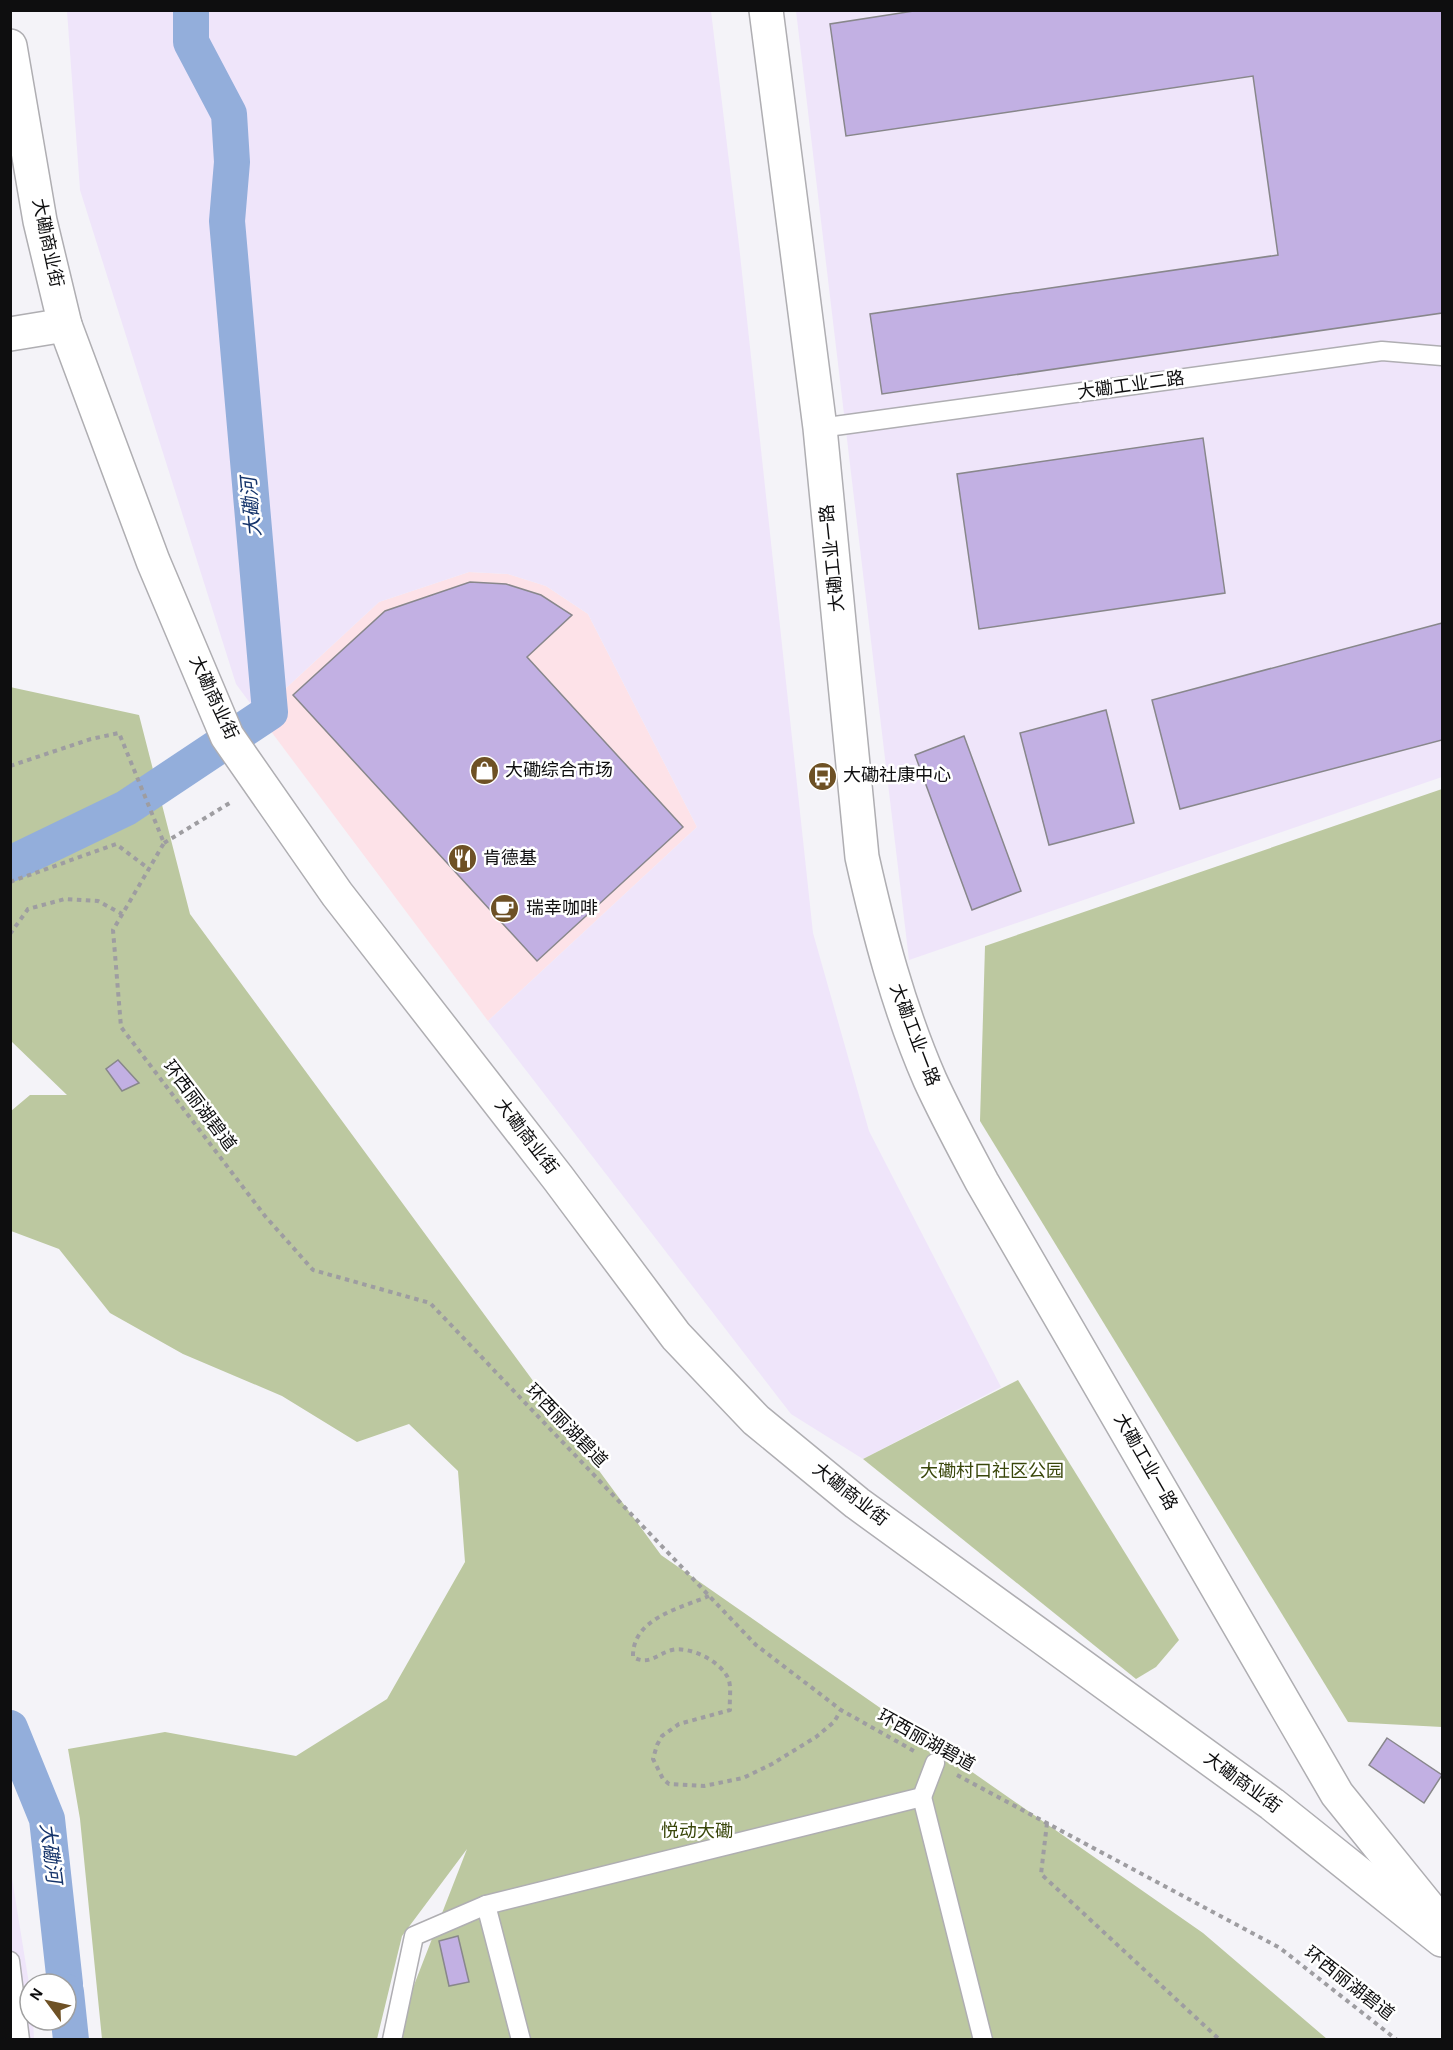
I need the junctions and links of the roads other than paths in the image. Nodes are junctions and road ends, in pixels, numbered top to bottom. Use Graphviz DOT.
graph roads {
  1 [pos="766,10"];
  2 [pos="10,46"];
  3 [pos="65,325"];
  4 [pos="10,334"];
  5 [pos="1443,356"];
  6 [pos="820,428"];
  7 [pos="935,1763"];
  8 [pos="922,1797"];
  9 [pos="486,1905"];
  10 [pos="1443,1924"];
  11 [pos="1443,1940"];
  12 [pos="10,1961"];
  13 [pos="21,2040"];
  14 [pos="392,2040"];
  15 [pos="521,2040"];
  16 [pos="983,2040"];
  1 -- 6 [label="street, 大磡工业一路"];
  2 -- 3 [label="street, 大磡商业街"];
  3 -- 4 [label="street"];
  3 -- 11 [label="street, 大磡商业街"];
  5 -- 6 [label="lane, 大磡工业二路"];
  6 -- 10 [label="street, 大磡工业一路"];
  7 -- 8 [label="lane"];
  8 -- 9 [label="lane"];
  8 -- 16 [label="lane"];
  9 -- 14 [label="lane"];
  9 -- 15 [label="lane"];
  12 -- 13 [label="lane"];
}
